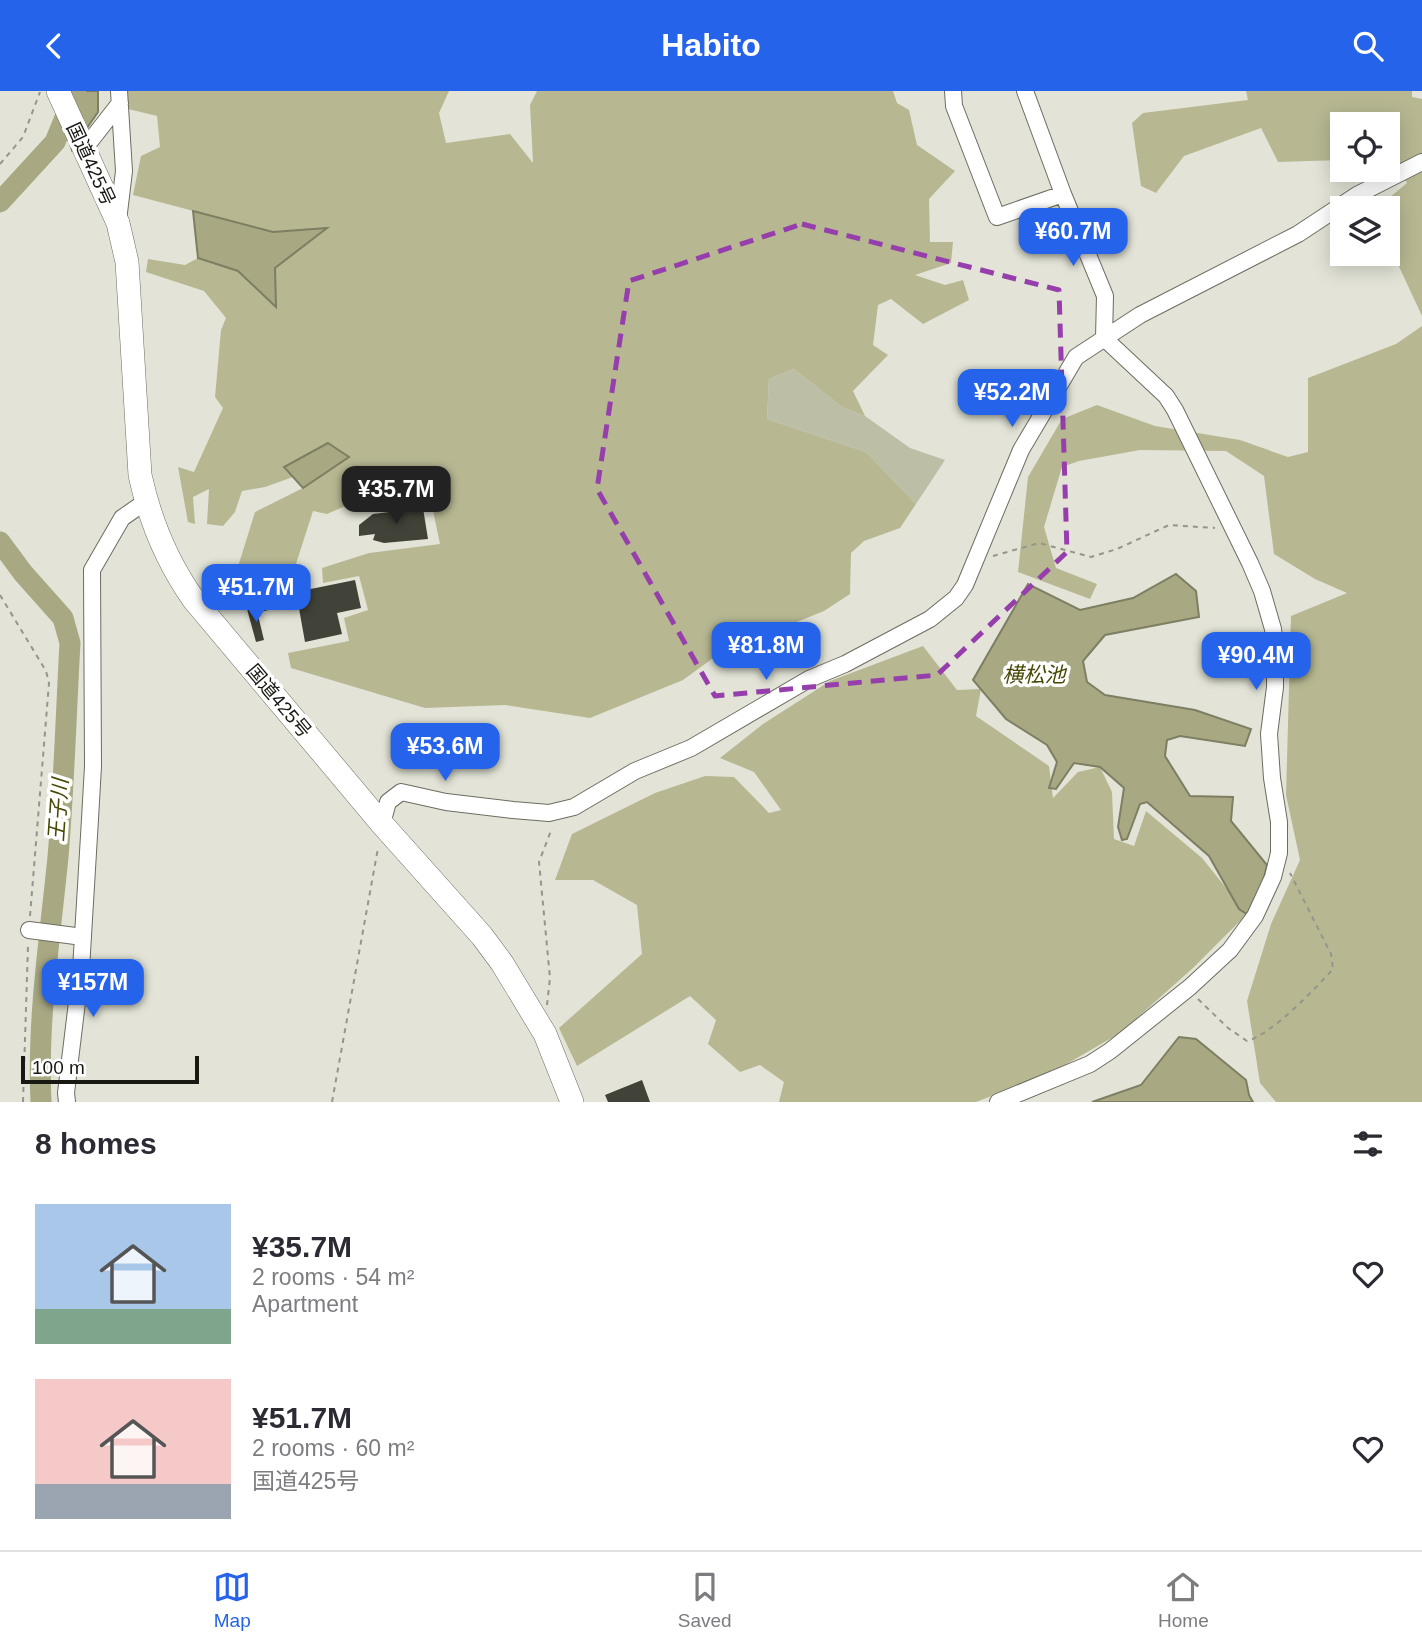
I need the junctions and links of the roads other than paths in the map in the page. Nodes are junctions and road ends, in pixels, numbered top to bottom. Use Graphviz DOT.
graph roads {
  1 [pos="58,91"];
  2 [pos="953,91"];
  3 [pos="1026,91"];
  4 [pos="119,97"];
  5 [pos="84,149"];
  6 [pos="1422,162"];
  7 [pos="1063,194"];
  8 [pos="118,223"];
  9 [pos="1104,338"];
  10 [pos="145,502"];
  11 [pos="382,824"];
  12 [pos="29,930"];
  13 [pos="78,936"];
  14 [pos="67,1102"];
  15 [pos="572,1102"];
  16 [pos="998,1102"];
  1 -- 5 [label="highway, 国道425号"];
  2 -- 7 [label="street"];
  3 -- 7 [label="street"];
  4 -- 5 [label="street"];
  4 -- 8 [label="street"];
  5 -- 8 [label="highway, 国道425号"];
  6 -- 9 [label="street"];
  7 -- 9 [label="street"];
  8 -- 10 [label="highway, 国道425号"];
  9 -- 11 [label="street"];
  9 -- 16 [label="street"];
  10 -- 11 [label="highway, 国道425号"];
  10 -- 13 [label="street"];
  11 -- 15 [label="highway, 国道425号"];
  12 -- 13 [label="street"];
  13 -- 14 [label="street"];
}
